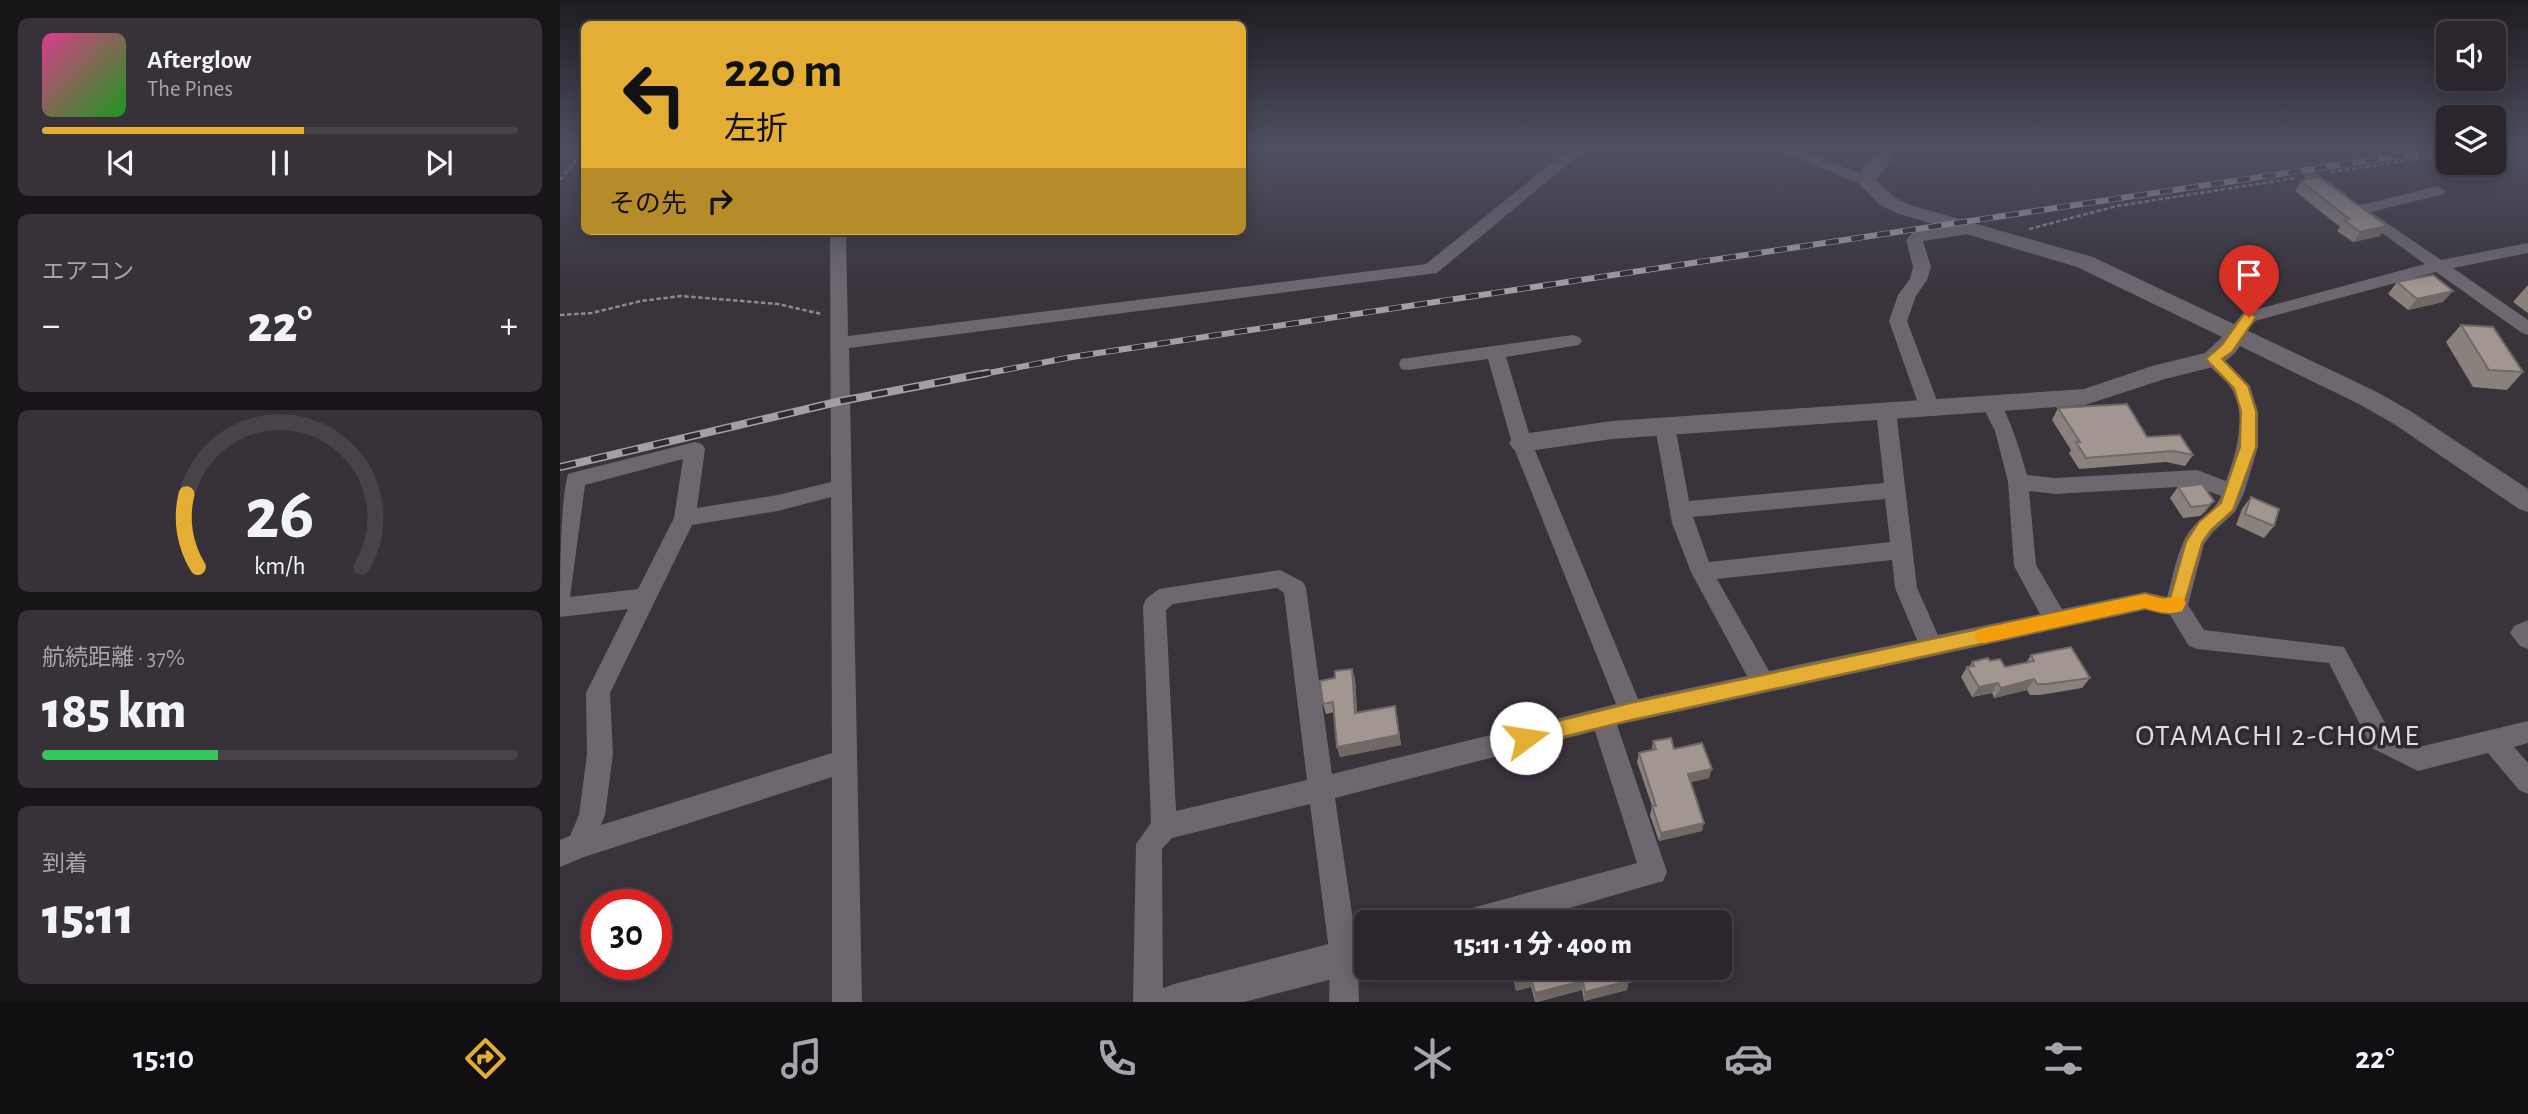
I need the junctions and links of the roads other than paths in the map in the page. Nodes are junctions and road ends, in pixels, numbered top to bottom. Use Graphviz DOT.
graph roads {
  1 [pos="1521,196"];
  2 [pos="1882,196"];
  3 [pos="2338,196"];
  4 [pos="2418,196"];
  5 [pos="2358,210"];
  6 [pos="1969,229"];
  7 [pos="838,235"];
  8 [pos="2528,248"];
  9 [pos="2439,266"];
  10 [pos="2528,329"];
  11 [pos="2235,334"];
  12 [pos="1573,341"];
  13 [pos="840,343"];
  14 [pos="1496,353"];
  15 [pos="2213,359"];
  16 [pos="1408,364"];
  17 [pos="1991,403"];
  18 [pos="1929,406"];
  19 [pos="1886,410"];
  20 [pos="1665,426"];
  21 [pos="1522,443"];
  22 [pos="2018,482"];
  23 [pos="840,487"];
  24 [pos="1895,490"];
  25 [pos="2234,493"];
  26 [pos="2528,502"];
  27 [pos="1680,510"];
  28 [pos="685,518"];
  29 [pos="1900,551"];
  30 [pos="1702,572"];
  31 [pos="560,595"];
  32 [pos="643,598"];
  33 [pos="2176,606"];
  34 [pos="560,608"];
  35 [pos="2056,620"];
  36 [pos="2528,630"];
  37 [pos="2528,639"];
  38 [pos="1931,647"];
  39 [pos="1763,683"];
  40 [pos="1631,712"];
  41 [pos="1603,719"];
  42 [pos="2528,732"];
  43 [pos="2493,740"];
  44 [pos="844,761"];
  45 [pos="2528,782"];
  46 [pos="1321,789"];
  47 [pos="1164,827"];
  48 [pos="570,849"];
  49 [pos="1515,910"];
  50 [pos="1354,950"];
  51 [pos="1354,955"];
  52 [pos="1354,960"];
  53 [pos="848,1002"];
  54 [pos="1148,1002"];
  55 [pos="1174,1002"];
  56 [pos="1345,1002"];
  1 -- 13 [label="street"];
  2 -- 6 [label="street"];
  3 -- 5 [label="street"];
  4 -- 5 [label="street"];
  5 -- 9 [label="street"];
  6 -- 11 [label="street"];
  6 -- 18 [label="street"];
  7 -- 13 [label="street"];
  8 -- 9 [label="street"];
  9 -- 10 [label="street"];
  9 -- 11 [label="street"];
  11 -- 15 [label="street"];
  11 -- 26 [label="street"];
  12 -- 14 [label="street"];
  13 -- 23 [label="street"];
  14 -- 16 [label="street"];
  14 -- 21 [label="street"];
  15 -- 17 [label="street"];
  15 -- 25 [label="street"];
  17 -- 18 [label="street"];
  17 -- 22 [label="street"];
  18 -- 19 [label="street"];
  19 -- 20 [label="street"];
  19 -- 24 [label="street"];
  20 -- 21 [label="street"];
  20 -- 27 [label="street"];
  21 -- 40 [label="street"];
  22 -- 25 [label="street"];
  22 -- 35 [label="street"];
  23 -- 28 [label="street"];
  23 -- 44 [label="street"];
  24 -- 27 [label="street"];
  24 -- 29 [label="street"];
  25 -- 33 [label="street"];
  27 -- 30 [label="street"];
  28 -- 31 [label="street"];
  28 -- 32 [label="street"];
  29 -- 30 [label="street"];
  29 -- 38 [label="street"];
  30 -- 39 [label="street"];
  32 -- 34 [label="street"];
  32 -- 48 [label="street"];
  33 -- 35 [label="street"];
  33 -- 43 [label="street"];
  35 -- 38 [label="street"];
  36 -- 37 [label="street"];
  38 -- 39 [label="street"];
  39 -- 40 [label="street"];
  40 -- 41 [label="street"];
  41 -- 46 [label="street"];
  41 -- 49 [label="street"];
  42 -- 43 [label="street"];
  43 -- 45 [label="street"];
  44 -- 48 [label="street"];
  44 -- 53 [label="street"];
  46 -- 47 [label="street"];
  46 -- 47 [label="street"];
  46 -- 50 [label="street"];
  47 -- 54 [label="street"];
  51 -- 55 [label="street"];
  52 -- 56 [label="street"];
}
